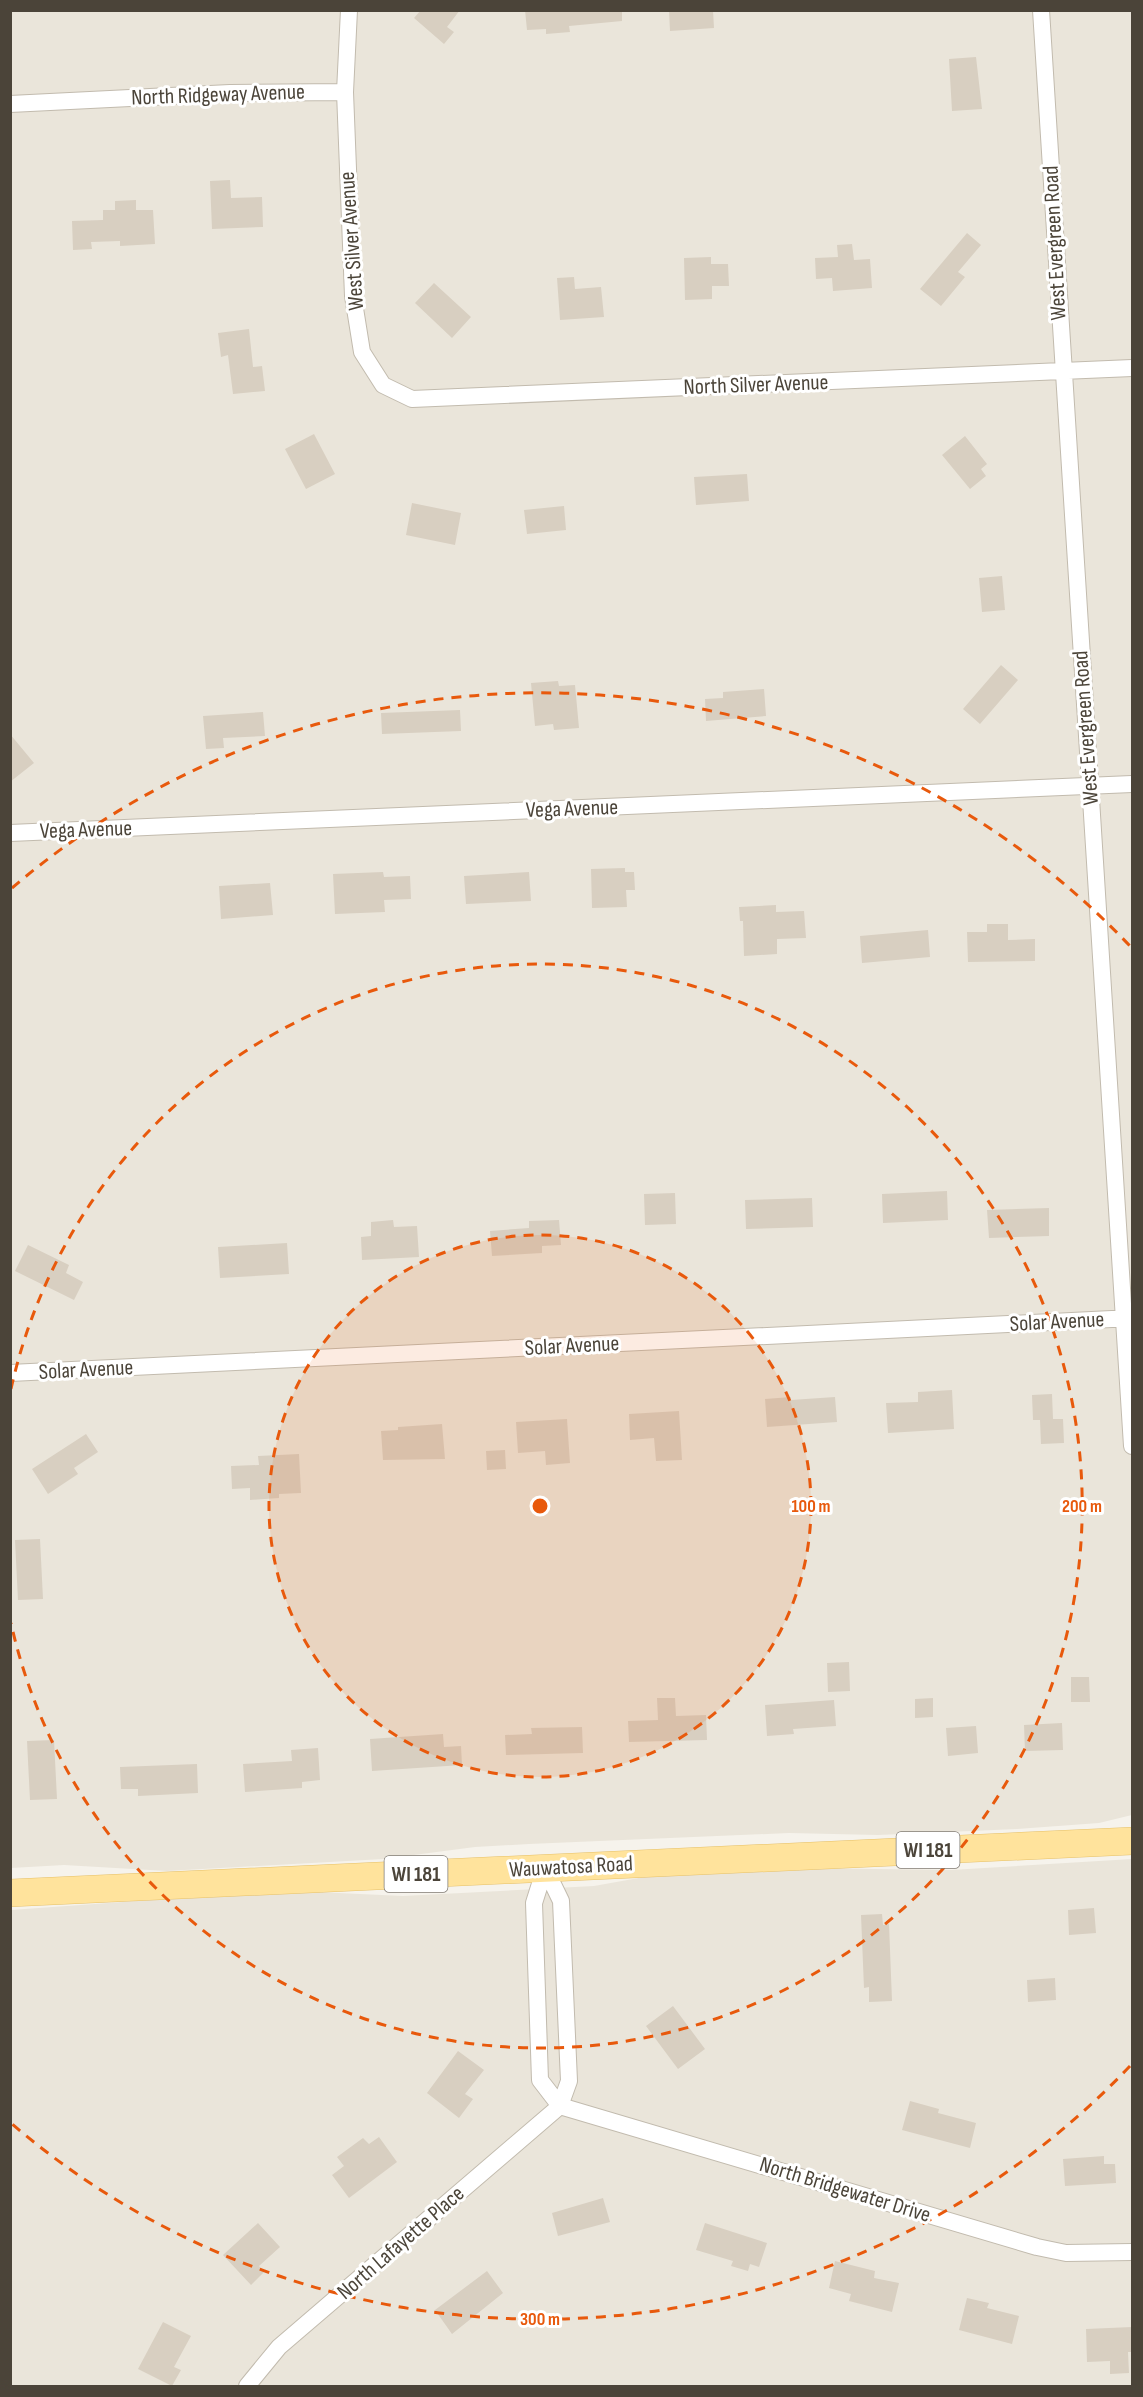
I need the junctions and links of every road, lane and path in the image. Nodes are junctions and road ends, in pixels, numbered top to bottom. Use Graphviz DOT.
graph roads {
  1 [pos="349,10"];
  2 [pos="1041,10"];
  3 [pos="345,92"];
  4 [pos="10,104"];
  5 [pos="1132,368"];
  6 [pos="1062,372"];
  7 [pos="382,385"];
  8 [pos="1132,784"];
  9 [pos="1090,787"];
  10 [pos="10,833"];
  11 [pos="1129,1318"];
  12 [pos="10,1373"];
  13 [pos="1132,1446"];
  14 [pos="1132,1841"];
  15 [pos="545,1868"];
  16 [pos="10,1893"];
  17 [pos="560,2106"];
  18 [pos="1132,2252"];
  19 [pos="247,2386"];
  1 -- 3 [label="street"];
  2 -- 6 [label="street, West Evergreen Road"];
  3 -- 4 [label="street, North Ridgeway Avenue"];
  3 -- 7 [label="street, West Silver Avenue"];
  5 -- 6 [label="street, North Silver Avenue"];
  6 -- 7 [label="street, North Silver Avenue"];
  6 -- 9 [label="street, West Evergreen Road"];
  8 -- 9 [label="street, Vega Avenue"];
  9 -- 10 [label="street, Vega Avenue"];
  9 -- 11 [label="street, West Evergreen Road"];
  11 -- 12 [label="street, Solar Avenue"];
  11 -- 13 [label="street, West Evergreen Road"];
  14 -- 15 [label="main road, Wauwatosa Road / WI 181"];
  15 -- 16 [label="main road, Wauwatosa Road / WI 181"];
  15 -- 17 [label="street"];
  15 -- 17 [label="street"];
  17 -- 18 [label="street, North Bridgewater Drive"];
  17 -- 19 [label="street, North Lafayette Place"];
}
